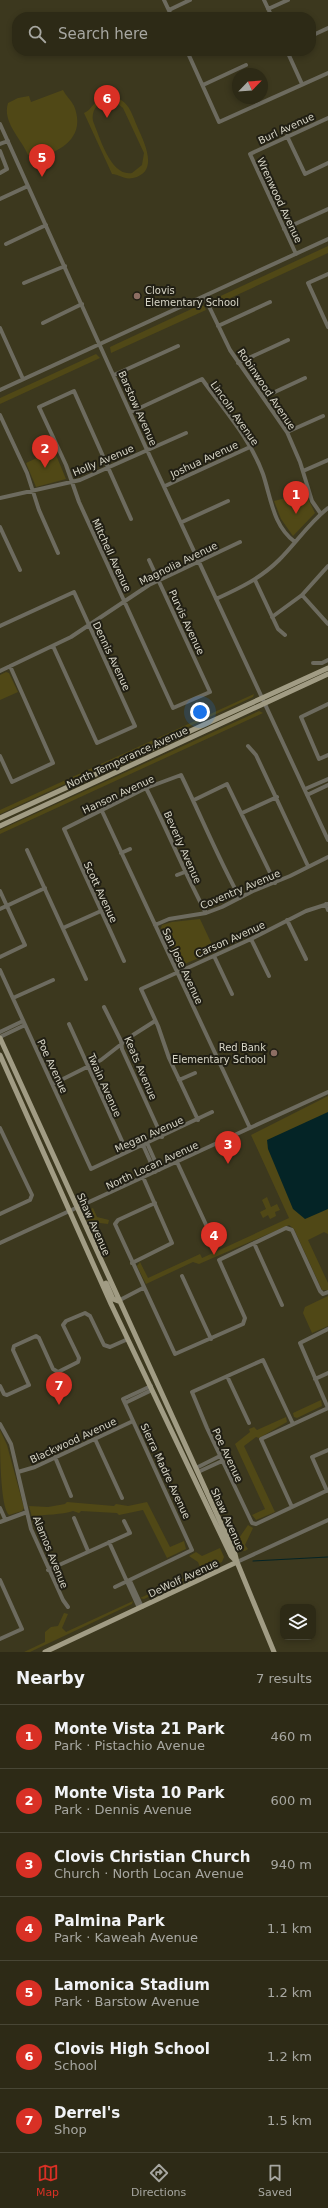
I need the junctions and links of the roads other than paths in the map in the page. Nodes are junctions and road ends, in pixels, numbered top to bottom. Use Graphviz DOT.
graph roads {
  1 [pos="164,0"];
  2 [pos="190,0"];
  3 [pos="264,0"];
  4 [pos="288,0"];
  5 [pos="268,9"];
  6 [pos="169,10"];
  7 [pos="270,12"];
  8 [pos="328,28"];
  9 [pos="316,34"];
  10 [pos="189,56"];
  11 [pos="289,56"];
  12 [pos="246,65"];
  13 [pos="328,72"];
  14 [pos="302,84"];
  15 [pos="203,85"];
  16 [pos="328,118"];
  17 [pos="0,124"];
  18 [pos="287,136"];
  19 [pos="8,141"];
  20 [pos="0,144"];
  21 [pos="0,151"];
  22 [pos="250,154"];
  23 [pos="328,163"];
  24 [pos="0,174"];
  25 [pos="28,186"];
  26 [pos="0,199"];
  27 [pos="328,209"];
  28 [pos="46,225"];
  29 [pos="284,229"];
  30 [pos="328,239"];
  31 [pos="6,244"];
  32 [pos="296,254"];
  33 [pos="65,266"];
  34 [pos="328,274"];
  35 [pos="24,283"];
  36 [pos="204,296"];
  37 [pos="270,302"];
  38 [pos="82,304"];
  39 [pos="43,323"];
  40 [pos="218,326"];
  41 [pos="328,327"];
  42 [pos="0,328"];
  43 [pos="288,340"];
  44 [pos="101,344"];
  45 [pos="178,346"];
  46 [pos="238,363"];
  47 [pos="114,375"];
  48 [pos="305,378"];
  49 [pos="23,379"];
  50 [pos="0,390"];
  51 [pos="264,397"];
  52 [pos="131,412"];
  53 [pos="0,415"];
  54 [pos="323,416"];
  55 [pos="287,432"];
  56 [pos="186,433"];
  57 [pos="250,447"];
  58 [pos="147,450"];
  59 [pos="328,460"];
  60 [pos="109,467"];
  61 [pos="303,471"];
  62 [pos="72,482"];
  63 [pos="165,486"];
  64 [pos="32,492"];
  65 [pos="0,498"];
  66 [pos="228,501"];
  67 [pos="328,508"];
  68 [pos="321,514"];
  69 [pos="131,519"];
  70 [pos="182,522"];
  71 [pos="0,528"];
  72 [pos="240,542"];
  73 [pos="295,542"];
  74 [pos="58,553"];
  75 [pos="149,560"];
  76 [pos="200,561"];
  77 [pos="328,566"];
  78 [pos="20,570"];
  79 [pos="159,580"];
  80 [pos="255,580"];
  81 [pos="302,595"];
  82 [pos="216,599"];
  83 [pos="124,601"];
  84 [pos="272,617"];
  85 [pos="328,623"];
  86 [pos="0,626"];
  87 [pos="89,626"];
  88 [pos="285,635"];
  89 [pos="53,646"];
  90 [pos="328,660"];
  91 [pos="313,663"];
  92 [pos="10,666"];
  93 [pos="328,668"];
  94 [pos="0,671"];
  95 [pos="328,674"];
  96 [pos="263,701"];
  97 [pos="328,704"];
  98 [pos="173,708"];
  99 [pos="248,746"];
  100 [pos="328,755"];
  101 [pos="0,756"];
  102 [pos="328,779"];
  103 [pos="328,785"];
  104 [pos="146,788"];
  105 [pos="304,789"];
  106 [pos="307,795"];
  107 [pos="276,797"];
  108 [pos="194,800"];
  109 [pos="102,811"];
  110 [pos="242,813"];
  111 [pos="0,818"];
  112 [pos="0,826"];
  113 [pos="64,829"];
  114 [pos="328,840"];
  115 [pos="130,849"];
  116 [pos="28,850"];
  117 [pos="121,853"];
  118 [pos="328,857"];
  119 [pos="308,866"];
  120 [pos="184,872"];
  121 [pos="177,875"];
  122 [pos="275,883"];
  123 [pos="45,888"];
  124 [pos="0,891"];
  125 [pos="240,898"];
  126 [pos="327,903"];
  127 [pos="7,906"];
  128 [pos="0,909"];
  129 [pos="328,910"];
  130 [pos="101,911"];
  131 [pos="206,913"];
  132 [pos="287,920"];
  133 [pos="155,925"];
  134 [pos="63,928"];
  135 [pos="251,939"];
  136 [pos="214,956"];
  137 [pos="0,957"];
  138 [pos="306,959"];
  139 [pos="124,961"];
  140 [pos="0,970"];
  141 [pos="177,972"];
  142 [pos="269,976"];
  143 [pos="86,979"];
  144 [pos="52,980"];
  145 [pos="232,994"];
  146 [pos="13,998"];
  147 [pos="104,1007"];
  148 [pos="156,1021"];
  149 [pos="24,1023"];
  150 [pos="69,1024"];
  151 [pos="0,1032"];
  152 [pos="0,1037"];
  153 [pos="122,1045"];
  154 [pos="0,1055"];
  155 [pos="88,1067"];
  156 [pos="195,1073"];
  157 [pos="179,1080"];
  158 [pos="53,1084"];
  159 [pos="328,1092"];
  160 [pos="212,1112"];
  161 [pos="198,1120"];
  162 [pos="0,1128"];
  163 [pos="250,1128"];
  164 [pos="162,1137"];
  165 [pos="145,1144"];
  166 [pos="127,1152"];
  167 [pos="177,1162"];
  168 [pos="91,1169"];
  169 [pos="157,1171"];
  170 [pos="143,1177"];
  171 [pos="155,1203"];
  172 [pos="77,1208"];
  173 [pos="70,1211"];
  174 [pos="0,1214"];
  175 [pos="208,1229"];
  176 [pos="0,1243"];
  177 [pos="254,1243"];
  178 [pos="93,1263"];
  179 [pos="132,1263"];
  180 [pos="182,1276"];
  181 [pos="143,1288"];
  182 [pos="328,1292"];
  183 [pos="118,1300"];
  184 [pos="282,1305"];
  185 [pos="328,1330"];
  186 [pos="211,1338"];
  187 [pos="128,1339"];
  188 [pos="328,1373"];
  189 [pos="227,1376"];
  190 [pos="315,1379"];
  191 [pos="0,1386"];
  192 [pos="151,1388"];
  193 [pos="328,1408"];
  194 [pos="133,1421"];
  195 [pos="249,1423"];
  196 [pos="0,1424"];
  197 [pos="293,1424"];
  198 [pos="177,1426"];
  199 [pos="96,1439"];
  200 [pos="175,1440"];
  201 [pos="328,1450"];
  202 [pos="55,1457"];
  203 [pos="221,1459"];
  204 [pos="197,1470"];
  205 [pos="18,1472"];
  206 [pos="327,1490"];
  207 [pos="71,1496"];
  208 [pos="122,1498"];
  209 [pos="292,1507"];
  210 [pos="0,1508"];
  211 [pos="27,1512"];
  212 [pos="74,1518"];
  213 [pos="5,1519"];
  214 [pos="328,1520"];
  215 [pos="124,1521"];
  216 [pos="0,1522"];
  217 [pos="109,1542"];
  218 [pos="88,1552"];
  219 [pos="237,1562"];
  220 [pos="48,1570"];
  221 [pos="0,1580"];
  222 [pos="128,1581"];
  223 [pos="115,1587"];
  224 [pos="68,1607"];
  225 [pos="140,1608"];
  226 [pos="0,1639"];
  227 [pos="45,1652"];
  228 [pos="274,1652"];
  1 -- 6 [label="street"];
  2 -- 6 [label="street"];
  3 -- 5 [label="street"];
  4 -- 5 [label="street"];
  5 -- 7 [label="street"];
  8 -- 9 [label="street"];
  10 -- 15 [label="street"];
  11 -- 14 [label="street"];
  12 -- 15 [label="street"];
  13 -- 14 [label="street"];
  14 -- 15 [label="street"];
  16 -- 18 [label="street, Burl Avenue"];
  17 -- 19 [label="street, Barstow Avenue"];
  18 -- 22 [label="street, Burl Avenue"];
  18 -- 23 [label="street"];
  19 -- 20 [label="street"];
  19 -- 25 [label="street, Barstow Avenue"];
  21 -- 24 [label="street"];
  22 -- 29 [label="street, Wrenwood Avenue"];
  25 -- 26 [label="street"];
  25 -- 28 [label="street, Barstow Avenue"];
  27 -- 29 [label="street"];
  28 -- 31 [label="street"];
  28 -- 33 [label="street, Barstow Avenue"];
  29 -- 32 [label="street, Wrenwood Avenue"];
  30 -- 32 [label="street"];
  32 -- 36 [label="street"];
  33 -- 35 [label="street"];
  33 -- 38 [label="street, Barstow Avenue"];
  34 -- 41 [label="street"];
  36 -- 40 [label="street, Robinwood Avenue"];
  36 -- 44 [label="street"];
  37 -- 40 [label="street"];
  38 -- 39 [label="street"];
  38 -- 44 [label="street, Barstow Avenue"];
  40 -- 46 [label="street, Robinwood Avenue"];
  42 -- 49 [label="street"];
  43 -- 46 [label="street"];
  44 -- 47 [label="street, Barstow Avenue"];
  44 -- 49 [label="street"];
  45 -- 47 [label="street"];
  46 -- 51 [label="street, Robinwood Avenue"];
  47 -- 52 [label="street, Barstow Avenue"];
  48 -- 51 [label="street"];
  49 -- 50 [label="street"];
  51 -- 55 [label="street, Robinwood Avenue"];
  52 -- 57 [label="street, Lincoln Avenue"];
  52 -- 58 [label="street, Barstow Avenue"];
  53 -- 64 [label="street"];
  54 -- 55 [label="street"];
  55 -- 61 [label="street, Robinwood Avenue"];
  56 -- 58 [label="street, Holly Avenue"];
  57 -- 63 [label="street, Joshua Avenue"];
  57 -- 73 [label="street, Lincoln Avenue"];
  58 -- 60 [label="street, Holly Avenue"];
  58 -- 63 [label="street, Barstow Avenue"];
  59 -- 61 [label="street"];
  60 -- 62 [label="street, Holly Avenue"];
  60 -- 62 [label="street, Mitchell Avenue"];
  60 -- 69 [label="street"];
  61 -- 68 [label="street, Robinwood Avenue"];
  62 -- 64 [label="street, Holly Avenue"];
  62 -- 83 [label="street, Mitchell Avenue"];
  63 -- 70 [label="street, Barstow Avenue"];
  64 -- 65 [label="street, Holly Avenue"];
  64 -- 74 [label="street"];
  66 -- 70 [label="street"];
  67 -- 68 [label="street"];
  68 -- 73 [label="street"];
  70 -- 76 [label="street, Barstow Avenue"];
  71 -- 78 [label="street"];
  72 -- 76 [label="street, Magnolia Avenue"];
  73 -- 80 [label="street"];
  75 -- 79 [label="street, Purvis Avenue"];
  76 -- 79 [label="street, Magnolia Avenue"];
  76 -- 82 [label="street, Barstow Avenue"];
  77 -- 81 [label="street"];
  79 -- 83 [label="street, Magnolia Avenue"];
  79 -- 98 [label="street, Purvis Avenue"];
  80 -- 82 [label="street"];
  80 -- 84 [label="street"];
  81 -- 84 [label="street"];
  81 -- 85 [label="street"];
  82 -- 96 [label="street, Barstow Avenue"];
  83 -- 87 [label="street, Magnolia Avenue"];
  83 -- 98 [label="street, Mitchell Avenue"];
  84 -- 88 [label="street"];
  86 -- 87 [label="street, Dennis Avenue"];
  87 -- 89 [label="street, Magnolia Avenue"];
  87 -- 89 [label="street, Dennis Avenue"];
  89 -- 92 [label="street, Magnolia Avenue"];
  90 -- 91 [label="street"];
  92 -- 94 [label="street, Magnolia Avenue"];
  92 -- 101 [label="street"];
  93 -- 96 [label="main road, North Temperance Avenue"];
  95 -- 96 [label="main road, North Temperance Avenue"];
  96 -- 105 [label="street, Barstow Avenue"];
  96 -- 111 [label="main road, North Temperance Avenue"];
  96 -- 112 [label="main road, North Temperance Avenue"];
  97 -- 100 [label="street"];
  99 -- 107 [label="street"];
  102 -- 105 [label="street"];
  103 -- 106 [label="street"];
  104 -- 108 [label="street, Hanson Avenue"];
  104 -- 109 [label="street, Hanson Avenue"];
  104 -- 120 [label="street, Beverly Avenue"];
  105 -- 106 [label="street, Barstow Avenue"];
  106 -- 114 [label="street, Barstow Avenue"];
  107 -- 110 [label="street"];
  107 -- 119 [label="street"];
  108 -- 110 [label="street"];
  108 -- 125 [label="street"];
  109 -- 113 [label="street, Hanson Avenue"];
  109 -- 117 [label="street, San Jose Avenue"];
  110 -- 122 [label="street"];
  113 -- 130 [label="street, Scott Avenue"];
  115 -- 117 [label="street"];
  116 -- 123 [label="street"];
  117 -- 133 [label="street, San Jose Avenue"];
  118 -- 119 [label="street, Coventry Avenue"];
  119 -- 122 [label="street, Coventry Avenue"];
  120 -- 121 [label="street"];
  120 -- 131 [label="street, Beverly Avenue"];
  122 -- 125 [label="street, Coventry Avenue"];
  123 -- 127 [label="street"];
  123 -- 134 [label="street"];
  124 -- 127 [label="street"];
  125 -- 131 [label="street, Coventry Avenue"];
  126 -- 129 [label="street"];
  126 -- 132 [label="street, Carson Avenue"];
  127 -- 128 [label="street"];
  127 -- 137 [label="street"];
  130 -- 134 [label="street"];
  130 -- 139 [label="street, Scott Avenue"];
  131 -- 133 [label="street, Coventry Avenue"];
  132 -- 135 [label="street, Carson Avenue"];
  132 -- 138 [label="street"];
  133 -- 141 [label="street, San Jose Avenue"];
  134 -- 143 [label="street"];
  135 -- 136 [label="street, Carson Avenue"];
  135 -- 142 [label="street"];
  136 -- 141 [label="street, Carson Avenue"];
  136 -- 145 [label="street"];
  140 -- 146 [label="street, Poe Avenue"];
  141 -- 148 [label="street, Carson Avenue"];
  141 -- 163 [label="street, San Jose Avenue"];
  144 -- 146 [label="street"];
  146 -- 149 [label="street, Poe Avenue"];
  147 -- 153 [label="street, Keats Avenue"];
  148 -- 153 [label="street"];
  148 -- 157 [label="street"];
  149 -- 151 [label="street"];
  149 -- 152 [label="street"];
  149 -- 158 [label="street, Poe Avenue"];
  150 -- 155 [label="street, Twain Avenue"];
  152 -- 172 [label="main road, Shaw Avenue"];
  153 -- 155 [label="street"];
  153 -- 164 [label="street, Keats Avenue"];
  154 -- 173 [label="main road, Shaw Avenue"];
  155 -- 158 [label="street"];
  155 -- 166 [label="street, Twain Avenue"];
  156 -- 157 [label="street"];
  157 -- 161 [label="street"];
  158 -- 168 [label="street, Poe Avenue"];
  159 -- 163 [label="street, North Locan Avenue"];
  160 -- 161 [label="street, Megan Avenue"];
  161 -- 164 [label="street, Megan Avenue"];
  162 -- 174 [label="street"];
  163 -- 167 [label="street, North Locan Avenue"];
  164 -- 165 [label="street, Megan Avenue"];
  165 -- 166 [label="street, Megan Avenue"];
  165 -- 169 [label="street"];
  166 -- 168 [label="street, Megan Avenue"];
  167 -- 169 [label="street, North Locan Avenue"];
  167 -- 175 [label="street"];
  169 -- 170 [label="street, North Locan Avenue"];
  170 -- 171 [label="street"];
  170 -- 172 [label="street, North Locan Avenue"];
  171 -- 179 [label="street"];
  171 -- 179 [label="street"];
  172 -- 173 [label="street, North Locan Avenue"];
  172 -- 183 [label="main road, Shaw Avenue"];
  173 -- 176 [label="street, North Locan Avenue"];
  173 -- 178 [label="main road, Shaw Avenue"];
  177 -- 182 [label="street"];
  177 -- 184 [label="street"];
  177 -- 186 [label="street"];
  178 -- 183 [label="main road"];
  178 -- 187 [label="main road, Shaw Avenue"];
  179 -- 181 [label="street"];
  180 -- 186 [label="street"];
  181 -- 183 [label="street"];
  181 -- 186 [label="street"];
  183 -- 198 [label="main road, Shaw Avenue"];
  185 -- 190 [label="street"];
  187 -- 191 [label="street"];
  187 -- 192 [label="main road, Shaw Avenue"];
  188 -- 190 [label="street"];
  189 -- 195 [label="street"];
  189 -- 197 [label="street"];
  189 -- 203 [label="street, Poe Avenue"];
  190 -- 193 [label="street"];
  192 -- 194 [label="street, Sierra Madre Avenue"];
  192 -- 198 [label="main road"];
  192 -- 200 [label="main road, Shaw Avenue"];
  193 -- 197 [label="street"];
  194 -- 199 [label="street, Blackwood Avenue"];
  194 -- 222 [label="street, Sierra Madre Avenue"];
  196 -- 205 [label="street, Alamos Avenue"];
  197 -- 209 [label="street"];
  198 -- 204 [label="main road, Shaw Avenue"];
  199 -- 202 [label="street, Blackwood Avenue"];
  199 -- 208 [label="street"];
  200 -- 204 [label="main road"];
  200 -- 219 [label="main road, Shaw Avenue"];
  201 -- 206 [label="street"];
  202 -- 205 [label="street, Blackwood Avenue"];
  202 -- 207 [label="street"];
  203 -- 204 [label="street"];
  203 -- 209 [label="street, Poe Avenue"];
  204 -- 219 [label="main road, Shaw Avenue"];
  205 -- 211 [label="street, Alamos Avenue"];
  206 -- 209 [label="street"];
  210 -- 213 [label="street"];
  211 -- 213 [label="street"];
  211 -- 220 [label="street, Alamos Avenue"];
  212 -- 218 [label="street"];
  213 -- 216 [label="street"];
  214 -- 219 [label="street, DeWolf Avenue"];
  215 -- 217 [label="street"];
  217 -- 218 [label="street"];
  217 -- 222 [label="street"];
  218 -- 220 [label="street"];
  219 -- 225 [label="main road, DeWolf Avenue"];
  219 -- 228 [label="main road"];
  220 -- 224 [label="street, Alamos Avenue"];
  221 -- 226 [label="street"];
  222 -- 223 [label="street"];
  222 -- 225 [label="street"];
  225 -- 227 [label="main road, DeWolf Avenue"];
}
